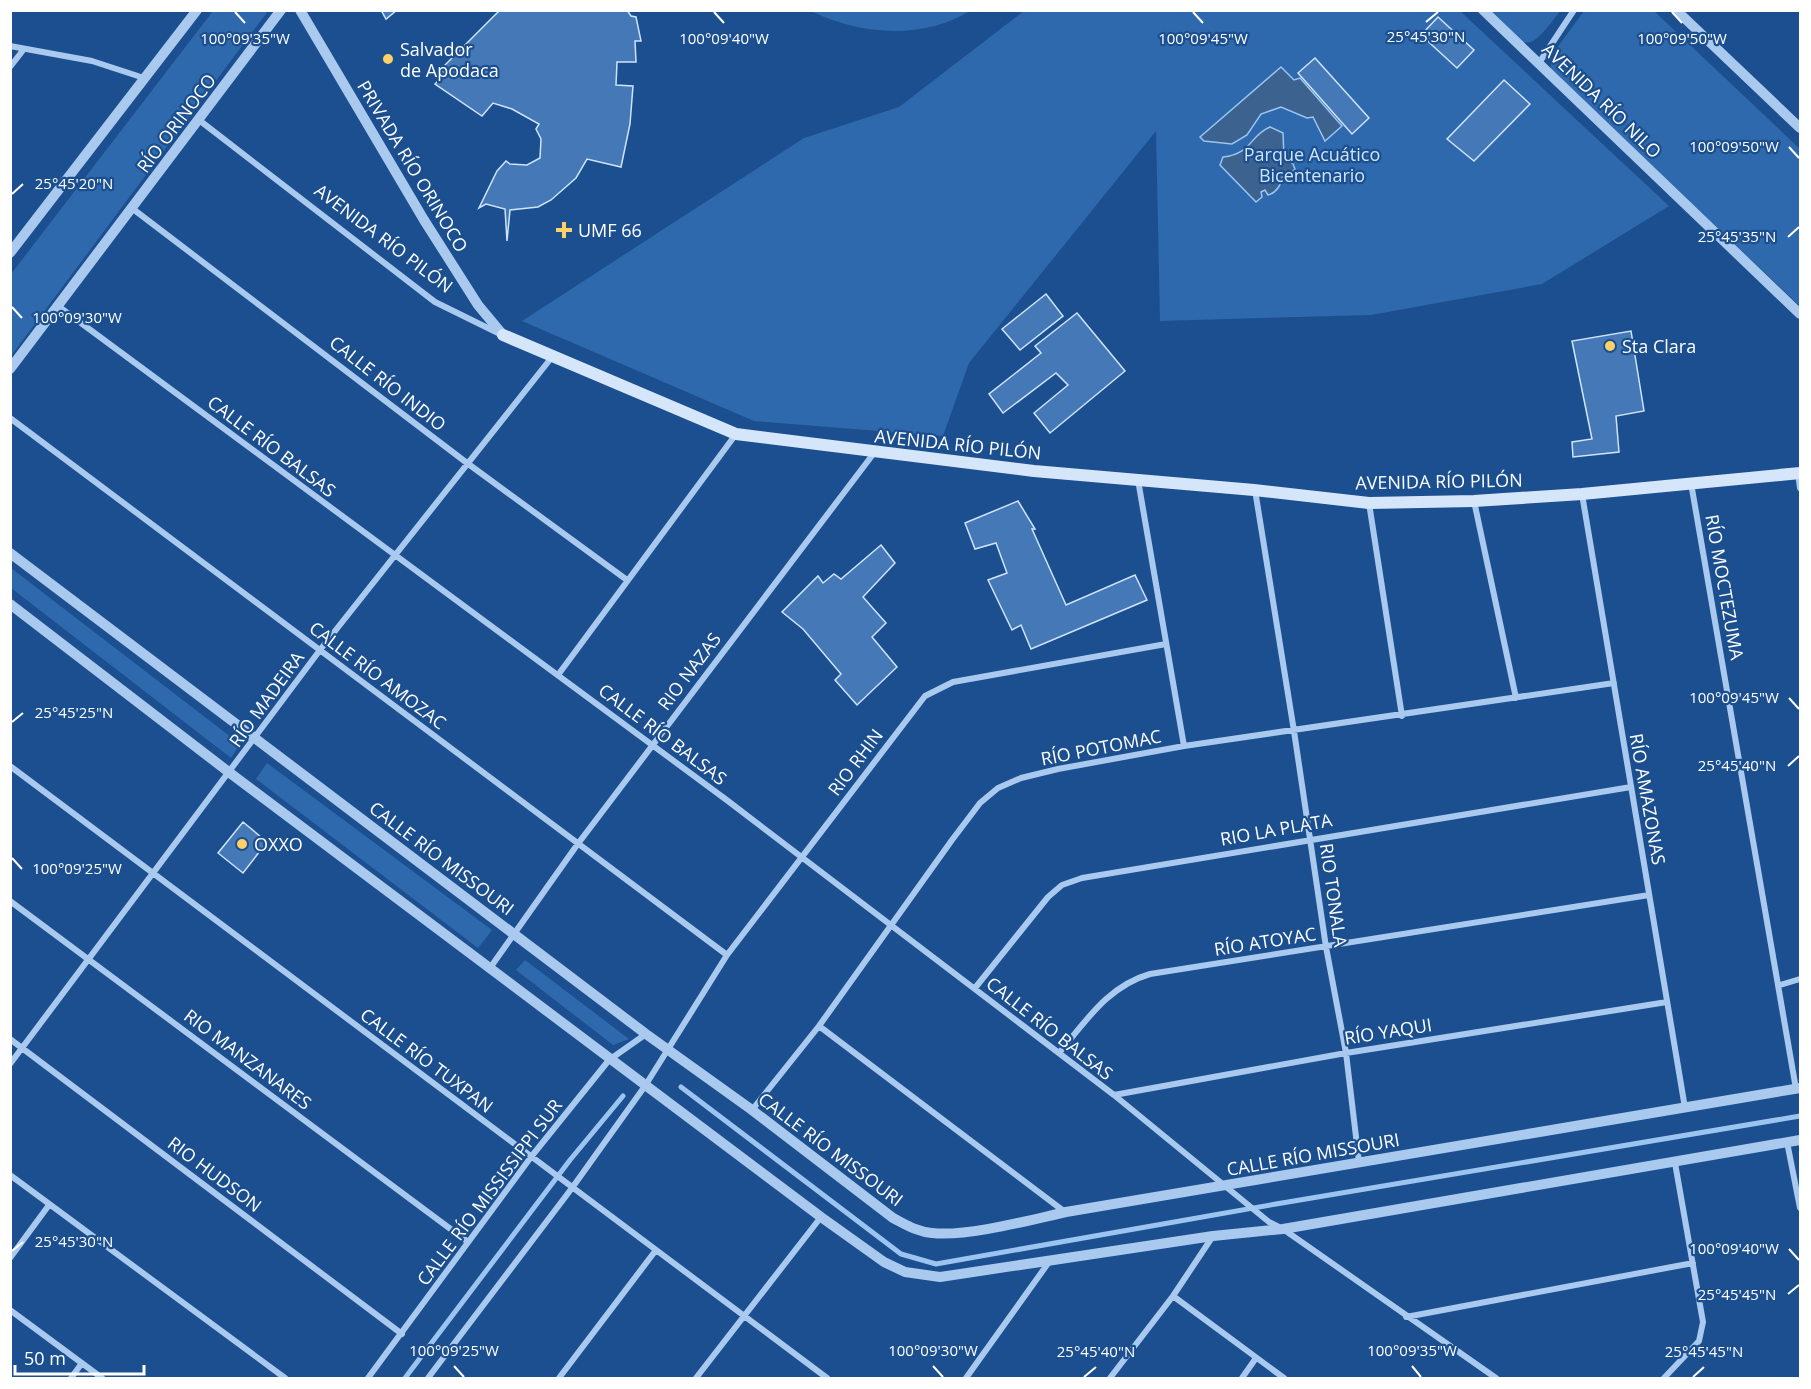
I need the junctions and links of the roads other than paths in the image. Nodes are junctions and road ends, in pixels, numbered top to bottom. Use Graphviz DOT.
graph roads {
  1 [pos="197,10"];
  2 [pos="281,10"];
  3 [pos="300,10"];
  4 [pos="1484,10"];
  5 [pos="1574,10"];
  6 [pos="1676,10"];
  7 [pos="10,46"];
  8 [pos="24,49"];
  9 [pos="1539,63"];
  10 [pos="10,67"];
  11 [pos="144,78"];
  12 [pos="199,120"];
  13 [pos="1800,128"];
  14 [pos="133,209"];
  15 [pos="10,253"];
  16 [pos="58,306"];
  17 [pos="1800,314"];
  18 [pos="503,335"];
  19 [pos="552,357"];
  20 [pos="10,369"];
  21 [pos="10,418"];
  22 [pos="736,434"];
  23 [pos="874,453"];
  24 [pos="467,463"];
  25 [pos="1799,473"];
  26 [pos="1138,479"];
  27 [pos="1691,482"];
  28 [pos="1800,488"];
  29 [pos="1254,490"];
  30 [pos="1582,494"];
  31 [pos="1474,501"];
  32 [pos="1369,503"];
  33 [pos="10,553"];
  34 [pos="393,556"];
  35 [pos="627,580"];
  36 [pos="10,604"];
  37 [pos="1166,644"];
  38 [pos="320,650"];
  39 [pos="558,675"];
  40 [pos="1614,683"];
  41 [pos="1516,698"];
  42 [pos="1402,716"];
  43 [pos="1294,731"];
  44 [pos="256,738"];
  45 [pos="652,746"];
  46 [pos="1184,746"];
  47 [pos="10,765"];
  48 [pos="230,773"];
  49 [pos="1631,787"];
  50 [pos="1311,838"];
  51 [pos="578,845"];
  52 [pos="802,858"];
  53 [pos="154,874"];
  54 [pos="1649,895"];
  55 [pos="10,901"];
  56 [pos="890,924"];
  57 [pos="516,934"];
  58 [pos="1326,947"];
  59 [pos="728,955"];
  60 [pos="90,960"];
  61 [pos="490,968"];
  62 [pos="1800,979"];
  63 [pos="1780,985"];
  64 [pos="975,988"];
  65 [pos="1667,1002"];
  66 [pos="819,1026"];
  67 [pos="646,1034"];
  68 [pos="10,1038"];
  69 [pos="22,1047"];
  70 [pos="668,1049"];
  71 [pos="1059,1053"];
  72 [pos="1346,1053"];
  73 [pos="609,1060"];
  74 [pos="10,1064"];
  75 [pos="645,1086"];
  76 [pos="1798,1088"];
  77 [pos="1114,1095"];
  78 [pos="1685,1108"];
  79 [pos="752,1110"];
  80 [pos="1800,1140"];
  81 [pos="1787,1142"];
  82 [pos="531,1157"];
  83 [pos="1359,1162"];
  84 [pos="1674,1163"];
  85 [pos="10,1175"];
  86 [pos="1226,1186"];
  87 [pos="572,1188"];
  88 [pos="49,1205"];
  89 [pos="1800,1208"];
  90 [pos="1066,1212"];
  91 [pos="821,1217"];
  92 [pos="1283,1229"];
  93 [pos="1213,1236"];
  94 [pos="468,1242"];
  95 [pos="656,1250"];
  96 [pos="10,1258"];
  97 [pos="1049,1261"];
  98 [pos="1693,1263"];
  99 [pos="1173,1296"];
  100 [pos="10,1310"];
  101 [pos="744,1315"];
  102 [pos="1406,1317"];
  103 [pos="402,1334"];
  104 [pos="1257,1358"];
  105 [pos="82,1363"];
  106 [pos="71,1378"];
  107 [pos="102,1378"];
  108 [pos="285,1378"];
  109 [pos="368,1378"];
  110 [pos="428,1378"];
  111 [pos="559,1378"];
  112 [pos="696,1378"];
  113 [pos="827,1378"];
  114 [pos="966,1378"];
  115 [pos="1110,1378"];
  116 [pos="1242,1378"];
  117 [pos="1284,1378"];
  118 [pos="1496,1378"];
  119 [pos="1664,1378"];
  1 -- 11 [label="street"];
  2 -- 12 [label="street, RÍO ORINOCO"];
  3 -- 18 [label="street, PRIVADA RÍO ORINOCO"];
  4 -- 9 [label="street, AVENIDA RÍO NILO"];
  5 -- 9 [label="street"];
  6 -- 13 [label="street"];
  7 -- 8 [label="street"];
  8 -- 10 [label="street"];
  8 -- 11 [label="street"];
  9 -- 17 [label="street, AVENIDA RÍO NILO"];
  11 -- 15 [label="street"];
  12 -- 14 [label="street, RÍO ORINOCO"];
  12 -- 18 [label="street, AVENIDA RÍO PILÓN"];
  14 -- 16 [label="street, RÍO ORINOCO"];
  14 -- 24 [label="street, CALLE RÍO INDIO"];
  16 -- 20 [label="street, RÍO ORINOCO"];
  16 -- 34 [label="street, CALLE RÍO BALSAS"];
  18 -- 19 [label="main road, AVENIDA RÍO PILÓN"];
  19 -- 22 [label="main road, AVENIDA RÍO PILÓN"];
  19 -- 24 [label="street, RÍO MADEIRA"];
  21 -- 38 [label="street, CALLE RÍO AMOZAC"];
  22 -- 23 [label="main road, AVENIDA RÍO PILÓN"];
  22 -- 35 [label="street"];
  23 -- 26 [label="main road, AVENIDA RÍO PILÓN"];
  23 -- 45 [label="street, RIO NAZAS"];
  24 -- 34 [label="street, RÍO MADEIRA"];
  24 -- 35 [label="street, CALLE RÍO INDIO"];
  25 -- 27 [label="main road, AVENIDA RÍO PILÓN"];
  25 -- 28 [label="street"];
  26 -- 29 [label="main road, AVENIDA RÍO PILÓN"];
  26 -- 37 [label="street"];
  27 -- 30 [label="main road, AVENIDA RÍO PILÓN"];
  27 -- 63 [label="street, RÍO MOCTEZUMA"];
  29 -- 32 [label="main road, AVENIDA RÍO PILÓN"];
  29 -- 43 [label="street, RIO TONALA"];
  30 -- 31 [label="main road, AVENIDA RÍO PILÓN"];
  30 -- 40 [label="street, RÍO AMAZONAS"];
  31 -- 32 [label="main road, AVENIDA RÍO PILÓN"];
  31 -- 41 [label="street"];
  32 -- 42 [label="street"];
  33 -- 44 [label="street, CALLE RÍO MISSOURI"];
  34 -- 38 [label="street, RÍO MADEIRA"];
  34 -- 39 [label="street, CALLE RÍO BALSAS"];
  35 -- 39 [label="street"];
  36 -- 48 [label="street"];
  37 -- 46 [label="street"];
  37 -- 52 [label="street, RIO RHIN"];
  38 -- 44 [label="street, RÍO MADEIRA"];
  38 -- 51 [label="street, CALLE RÍO AMOZAC"];
  39 -- 45 [label="street, CALLE RÍO BALSAS"];
  40 -- 41 [label="street, RÍO POTOMAC"];
  40 -- 49 [label="street, RÍO AMAZONAS"];
  41 -- 42 [label="street, RÍO POTOMAC"];
  42 -- 43 [label="street, RÍO POTOMAC"];
  43 -- 46 [label="street, RÍO POTOMAC"];
  43 -- 50 [label="street, RIO TONALA"];
  44 -- 48 [label="street, RÍO MADEIRA"];
  44 -- 57 [label="street, CALLE RÍO MISSOURI"];
  45 -- 51 [label="street, RIO NAZAS"];
  45 -- 52 [label="street, CALLE RÍO BALSAS"];
  46 -- 56 [label="street, RÍO POTOMAC"];
  47 -- 53 [label="street, CALLE RÍO TUXPAN"];
  48 -- 53 [label="street, RÍO MADEIRA"];
  48 -- 61 [label="street"];
  49 -- 50 [label="street, RIO LA PLATA"];
  49 -- 54 [label="street, RÍO AMAZONAS"];
  50 -- 58 [label="street, RIO TONALA"];
  50 -- 64 [label="street, RIO LA PLATA"];
  51 -- 57 [label="street, RIO NAZAS"];
  51 -- 59 [label="street, CALLE RÍO AMOZAC"];
  52 -- 56 [label="street, CALLE RÍO BALSAS"];
  52 -- 59 [label="street, RIO RHIN"];
  53 -- 60 [label="street, RÍO MADEIRA"];
  53 -- 82 [label="street, CALLE RÍO TUXPAN"];
  54 -- 58 [label="street, RÍO ATOYAC"];
  54 -- 65 [label="street, RÍO AMAZONAS"];
  55 -- 60 [label="street, RIO MANZANARES"];
  56 -- 64 [label="street, CALLE RÍO BALSAS"];
  56 -- 66 [label="street, RÍO POTOMAC"];
  57 -- 61 [label="street, RIO NAZAS"];
  57 -- 67 [label="street, CALLE RÍO MISSOURI"];
  58 -- 71 [label="street, RÍO ATOYAC"];
  58 -- 72 [label="street, RIO TONALA"];
  59 -- 70 [label="street, RIO RHIN"];
  60 -- 69 [label="street, RÍO MADEIRA"];
  60 -- 94 [label="street, RIO MANZANARES"];
  61 -- 73 [label="street"];
  62 -- 63 [label="street"];
  63 -- 76 [label="street, RÍO MOCTEZUMA"];
  64 -- 71 [label="street, CALLE RÍO BALSAS"];
  65 -- 72 [label="street, RÍO YAQUI"];
  65 -- 78 [label="street, RÍO AMAZONAS"];
  66 -- 79 [label="street, RÍO POTOMAC"];
  66 -- 90 [label="street"];
  67 -- 70 [label="street, CALLE RÍO MISSOURI"];
  67 -- 73 [label="street, CALLE RÍO MISSISSIPPI SUR"];
  68 -- 69 [label="street, RIO HUDSON"];
  69 -- 74 [label="street, RÍO MADEIRA"];
  69 -- 103 [label="street, RIO HUDSON"];
  70 -- 75 [label="street, RIO RHIN"];
  70 -- 79 [label="street, CALLE RÍO MISSOURI"];
  71 -- 77 [label="street, CALLE RÍO BALSAS"];
  72 -- 77 [label="street, RÍO YAQUI"];
  72 -- 83 [label="street, RIO TONALA"];
  73 -- 75 [label="street"];
  73 -- 82 [label="street, CALLE RÍO MISSISSIPPI SUR"];
  75 -- 87 [label="street, RIO RHIN"];
  75 -- 91 [label="street"];
  76 -- 78 [label="street, CALLE RÍO MISSOURI"];
  77 -- 86 [label="street, CALLE RÍO BALSAS"];
  78 -- 83 [label="street, CALLE RÍO MISSOURI"];
  79 -- 90 [label="street, CALLE RÍO MISSOURI"];
  80 -- 81 [label="street"];
  81 -- 84 [label="street"];
  81 -- 89 [label="street"];
  82 -- 87 [label="street, CALLE RÍO TUXPAN"];
  82 -- 94 [label="street, CALLE RÍO MISSISSIPPI SUR"];
  83 -- 86 [label="street, CALLE RÍO MISSOURI"];
  84 -- 92 [label="street"];
  84 -- 98 [label="street"];
  85 -- 88 [label="street"];
  86 -- 90 [label="street, CALLE RÍO MISSOURI"];
  86 -- 92 [label="street, CALLE RÍO BALSAS"];
  87 -- 95 [label="street, CALLE RÍO TUXPAN"];
  87 -- 110 [label="street, RIO RHIN"];
  88 -- 96 [label="street"];
  88 -- 108 [label="street"];
  91 -- 97 [label="street"];
  91 -- 101 [label="street"];
  92 -- 93 [label="street"];
  92 -- 102 [label="street, CALLE RÍO BALSAS"];
  93 -- 97 [label="street"];
  93 -- 99 [label="street"];
  94 -- 103 [label="street, CALLE RÍO MISSISSIPPI SUR"];
  95 -- 101 [label="street, CALLE RÍO TUXPAN"];
  95 -- 111 [label="street"];
  97 -- 114 [label="street"];
  98 -- 102 [label="street"];
  98 -- 119 [label="street"];
  99 -- 104 [label="street"];
  99 -- 115 [label="street"];
  100 -- 105 [label="street"];
  101 -- 112 [label="street"];
  101 -- 113 [label="street, CALLE RÍO TUXPAN"];
  102 -- 118 [label="street, CALLE RÍO BALSAS"];
  103 -- 109 [label="street, CALLE RÍO MISSISSIPPI SUR"];
  104 -- 116 [label="street"];
  104 -- 117 [label="street"];
  105 -- 106 [label="street"];
  105 -- 107 [label="street"];
}
